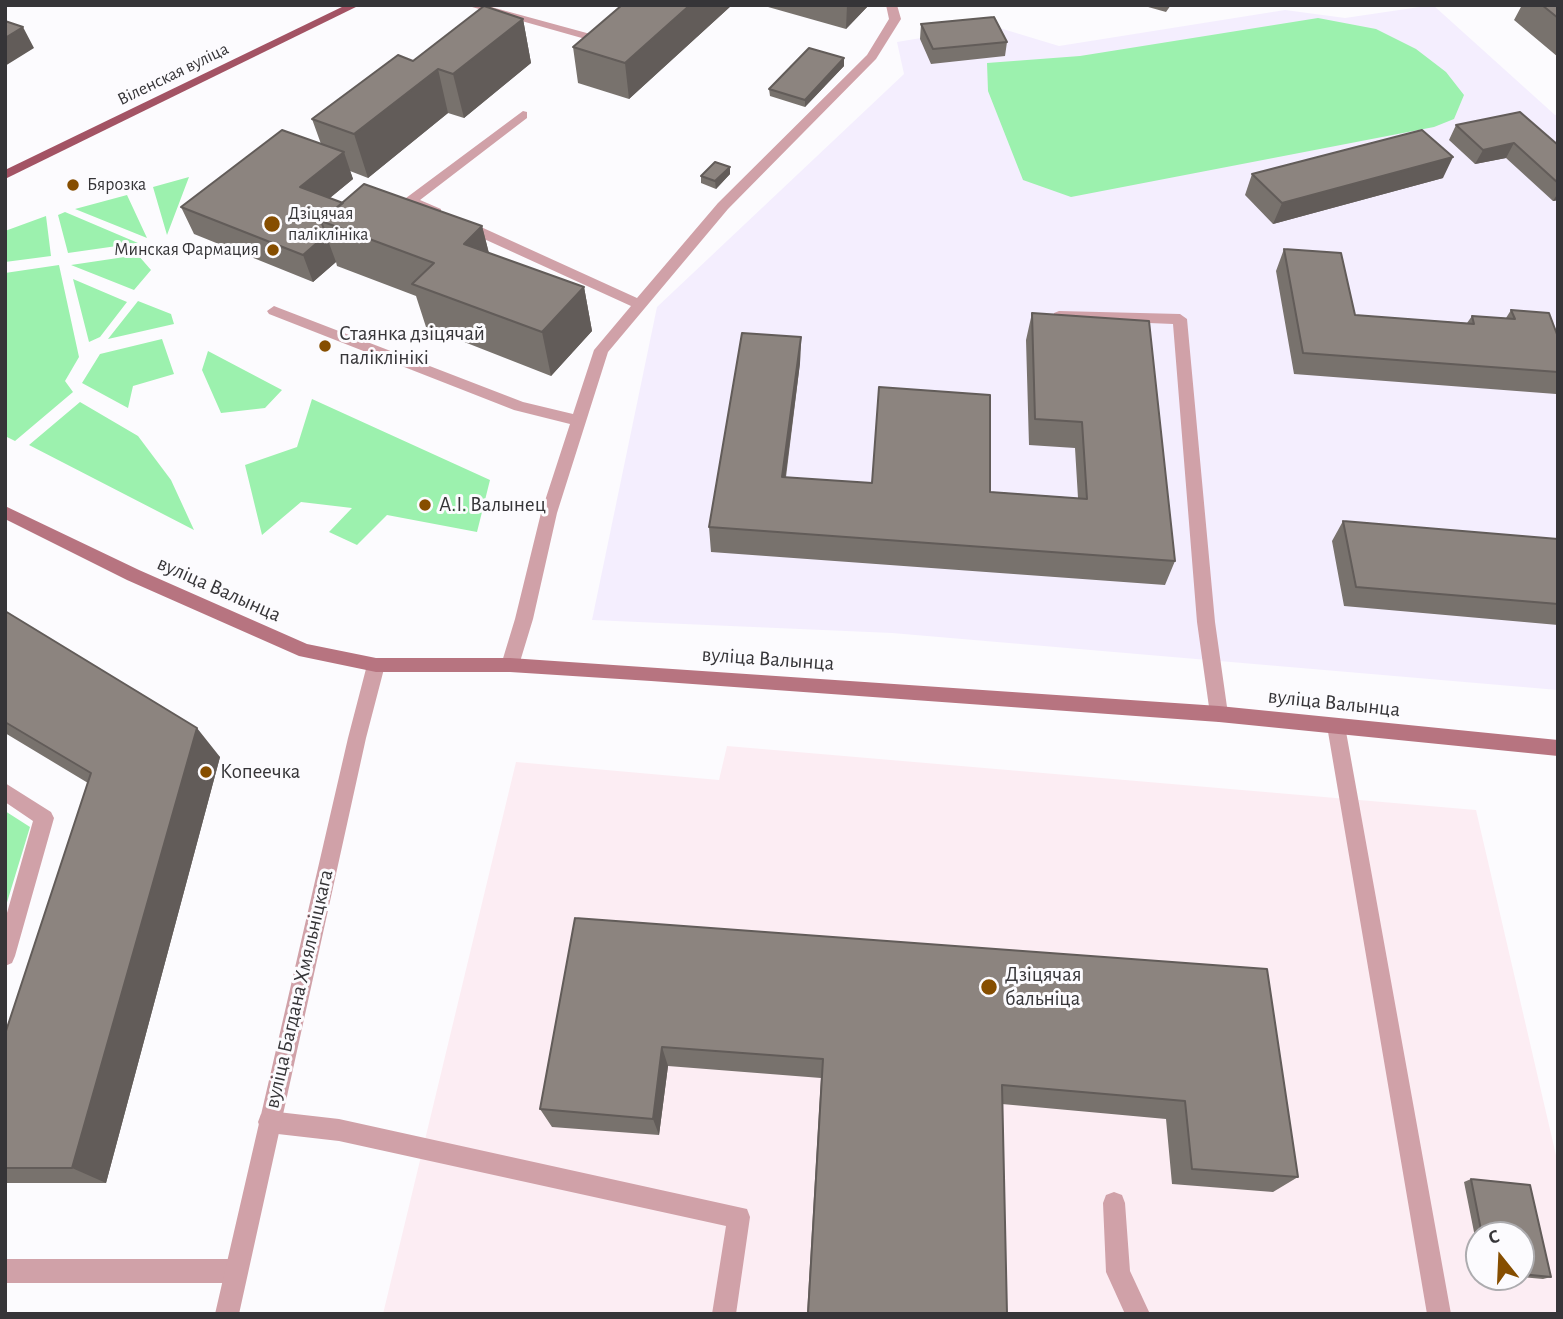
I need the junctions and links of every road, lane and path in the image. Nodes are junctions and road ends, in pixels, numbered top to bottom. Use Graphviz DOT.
graph roads {
  1 [pos="355,5"];
  2 [pos="470,5"];
  3 [pos="647,5"];
  4 [pos="891,5"];
  5 [pos="523,116"];
  6 [pos="5,175"];
  7 [pos="639,304"];
  8 [pos="274,311"];
  9 [pos="1042,316"];
  10 [pos="578,421"];
  11 [pos="5,512"];
  12 [pos="376,665"];
  13 [pos="510,665"];
  14 [pos="1219,714"];
  15 [pos="1336,726"];
  16 [pos="1558,748"];
  17 [pos="5,791"];
  18 [pos="5,957"];
  19 [pos="269,1122"];
  20 [pos="1114,1203"];
  21 [pos="5,1271"];
  22 [pos="235,1271"];
  23 [pos="227,1314"];
  24 [pos="724,1314"];
  25 [pos="1138,1314"];
  26 [pos="1439,1314"];
  1 -- 6 [label="main road, Віленская вуліца"];
  2 -- 3 [label="street"];
  4 -- 7 [label="street"];
  5 -- 7 [label="street"];
  7 -- 10 [label="street"];
  8 -- 10 [label="street"];
  9 -- 14 [label="street"];
  10 -- 13 [label="street"];
  11 -- 12 [label="street, вуліца Валынца"];
  12 -- 13 [label="street, вуліца Валынца"];
  12 -- 19 [label="street, вуліца Багдана Хмяльніцкага"];
  13 -- 14 [label="street, вуліца Валынца"];
  14 -- 15 [label="street, вуліца Валынца"];
  15 -- 16 [label="street, вуліца Валынца"];
  15 -- 26 [label="street"];
  17 -- 18 [label="street"];
  19 -- 22 [label="street, вуліца Багдана Хмяльніцкага"];
  19 -- 24 [label="street"];
  20 -- 25 [label="street"];
  21 -- 22 [label="street"];
  22 -- 23 [label="street, вуліца Багдана Хмяльніцкага"];
}
